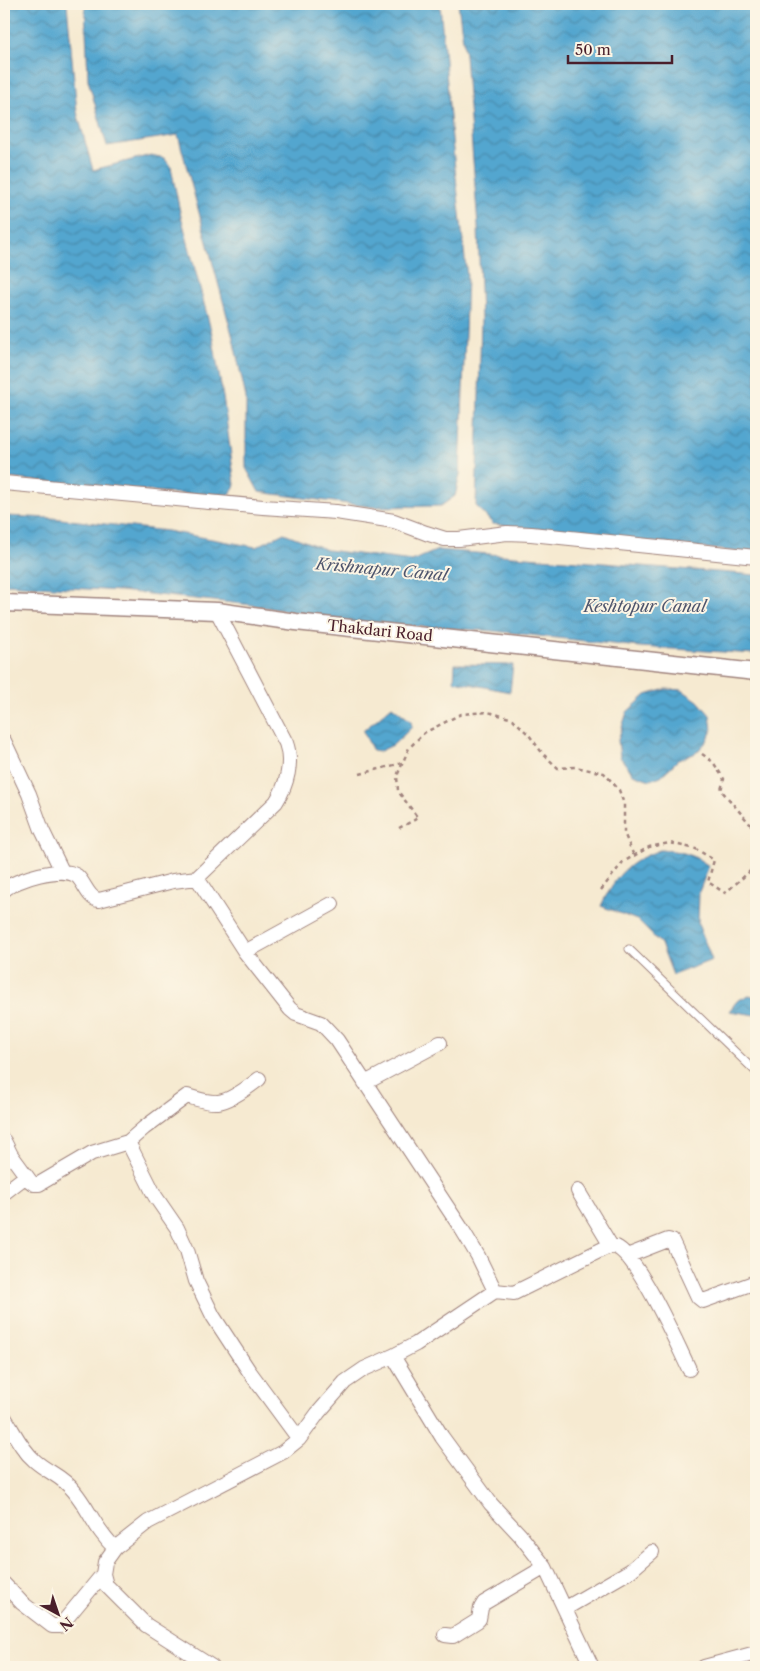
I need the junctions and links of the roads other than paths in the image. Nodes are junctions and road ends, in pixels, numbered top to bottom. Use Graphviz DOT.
graph roads {
  1 [pos="4,482"];
  2 [pos="756,557"];
  3 [pos="4,603"];
  4 [pos="217,611"];
  5 [pos="756,672"];
  6 [pos="4,740"];
  7 [pos="62,871"];
  8 [pos="197,878"];
  9 [pos="4,890"];
  10 [pos="332,904"];
  11 [pos="630,949"];
  12 [pos="245,952"];
  13 [pos="440,1043"];
  14 [pos="756,1072"];
  15 [pos="259,1079"];
  16 [pos="365,1083"];
  17 [pos="4,1141"];
  18 [pos="128,1142"];
  19 [pos="26,1176"];
  20 [pos="578,1192"];
  21 [pos="4,1193"];
  22 [pos="611,1246"];
  23 [pos="627,1256"];
  24 [pos="756,1282"];
  25 [pos="495,1291"];
  26 [pos="394,1356"];
  27 [pos="688,1369"];
  28 [pos="4,1417"];
  29 [pos="299,1439"];
  30 [pos="115,1548"];
  31 [pos="652,1552"];
  32 [pos="545,1567"];
  33 [pos="103,1574"];
  34 [pos="4,1584"];
  35 [pos="566,1608"];
  36 [pos="445,1635"];
  37 [pos="756,1652"];
  38 [pos="212,1667"];
  39 [pos="592,1667"];
  40 [pos="704,1667"];
  1 -- 2 [label="street"];
  3 -- 4 [label="street, Thakdari Road"];
  4 -- 5 [label="street, Thakdari Road"];
  4 -- 8 [label="street"];
  6 -- 7 [label="street"];
  7 -- 8 [label="street"];
  7 -- 9 [label="street"];
  8 -- 12 [label="street"];
  10 -- 12 [label="street"];
  11 -- 14 [label="lane"];
  12 -- 16 [label="street"];
  13 -- 16 [label="street"];
  15 -- 18 [label="street"];
  16 -- 25 [label="street"];
  17 -- 19 [label="street"];
  18 -- 19 [label="street"];
  18 -- 29 [label="street"];
  19 -- 21 [label="street"];
  20 -- 22 [label="street"];
  22 -- 23 [label="street"];
  22 -- 25 [label="street"];
  23 -- 24 [label="street"];
  23 -- 27 [label="street"];
  25 -- 26 [label="street"];
  26 -- 29 [label="street"];
  26 -- 32 [label="street"];
  28 -- 30 [label="street"];
  29 -- 30 [label="street"];
  30 -- 33 [label="street"];
  31 -- 35 [label="street"];
  32 -- 35 [label="street"];
  32 -- 36 [label="street"];
  33 -- 34 [label="street"];
  33 -- 38 [label="street"];
  35 -- 39 [label="street"];
  37 -- 40 [label="street"];
}
